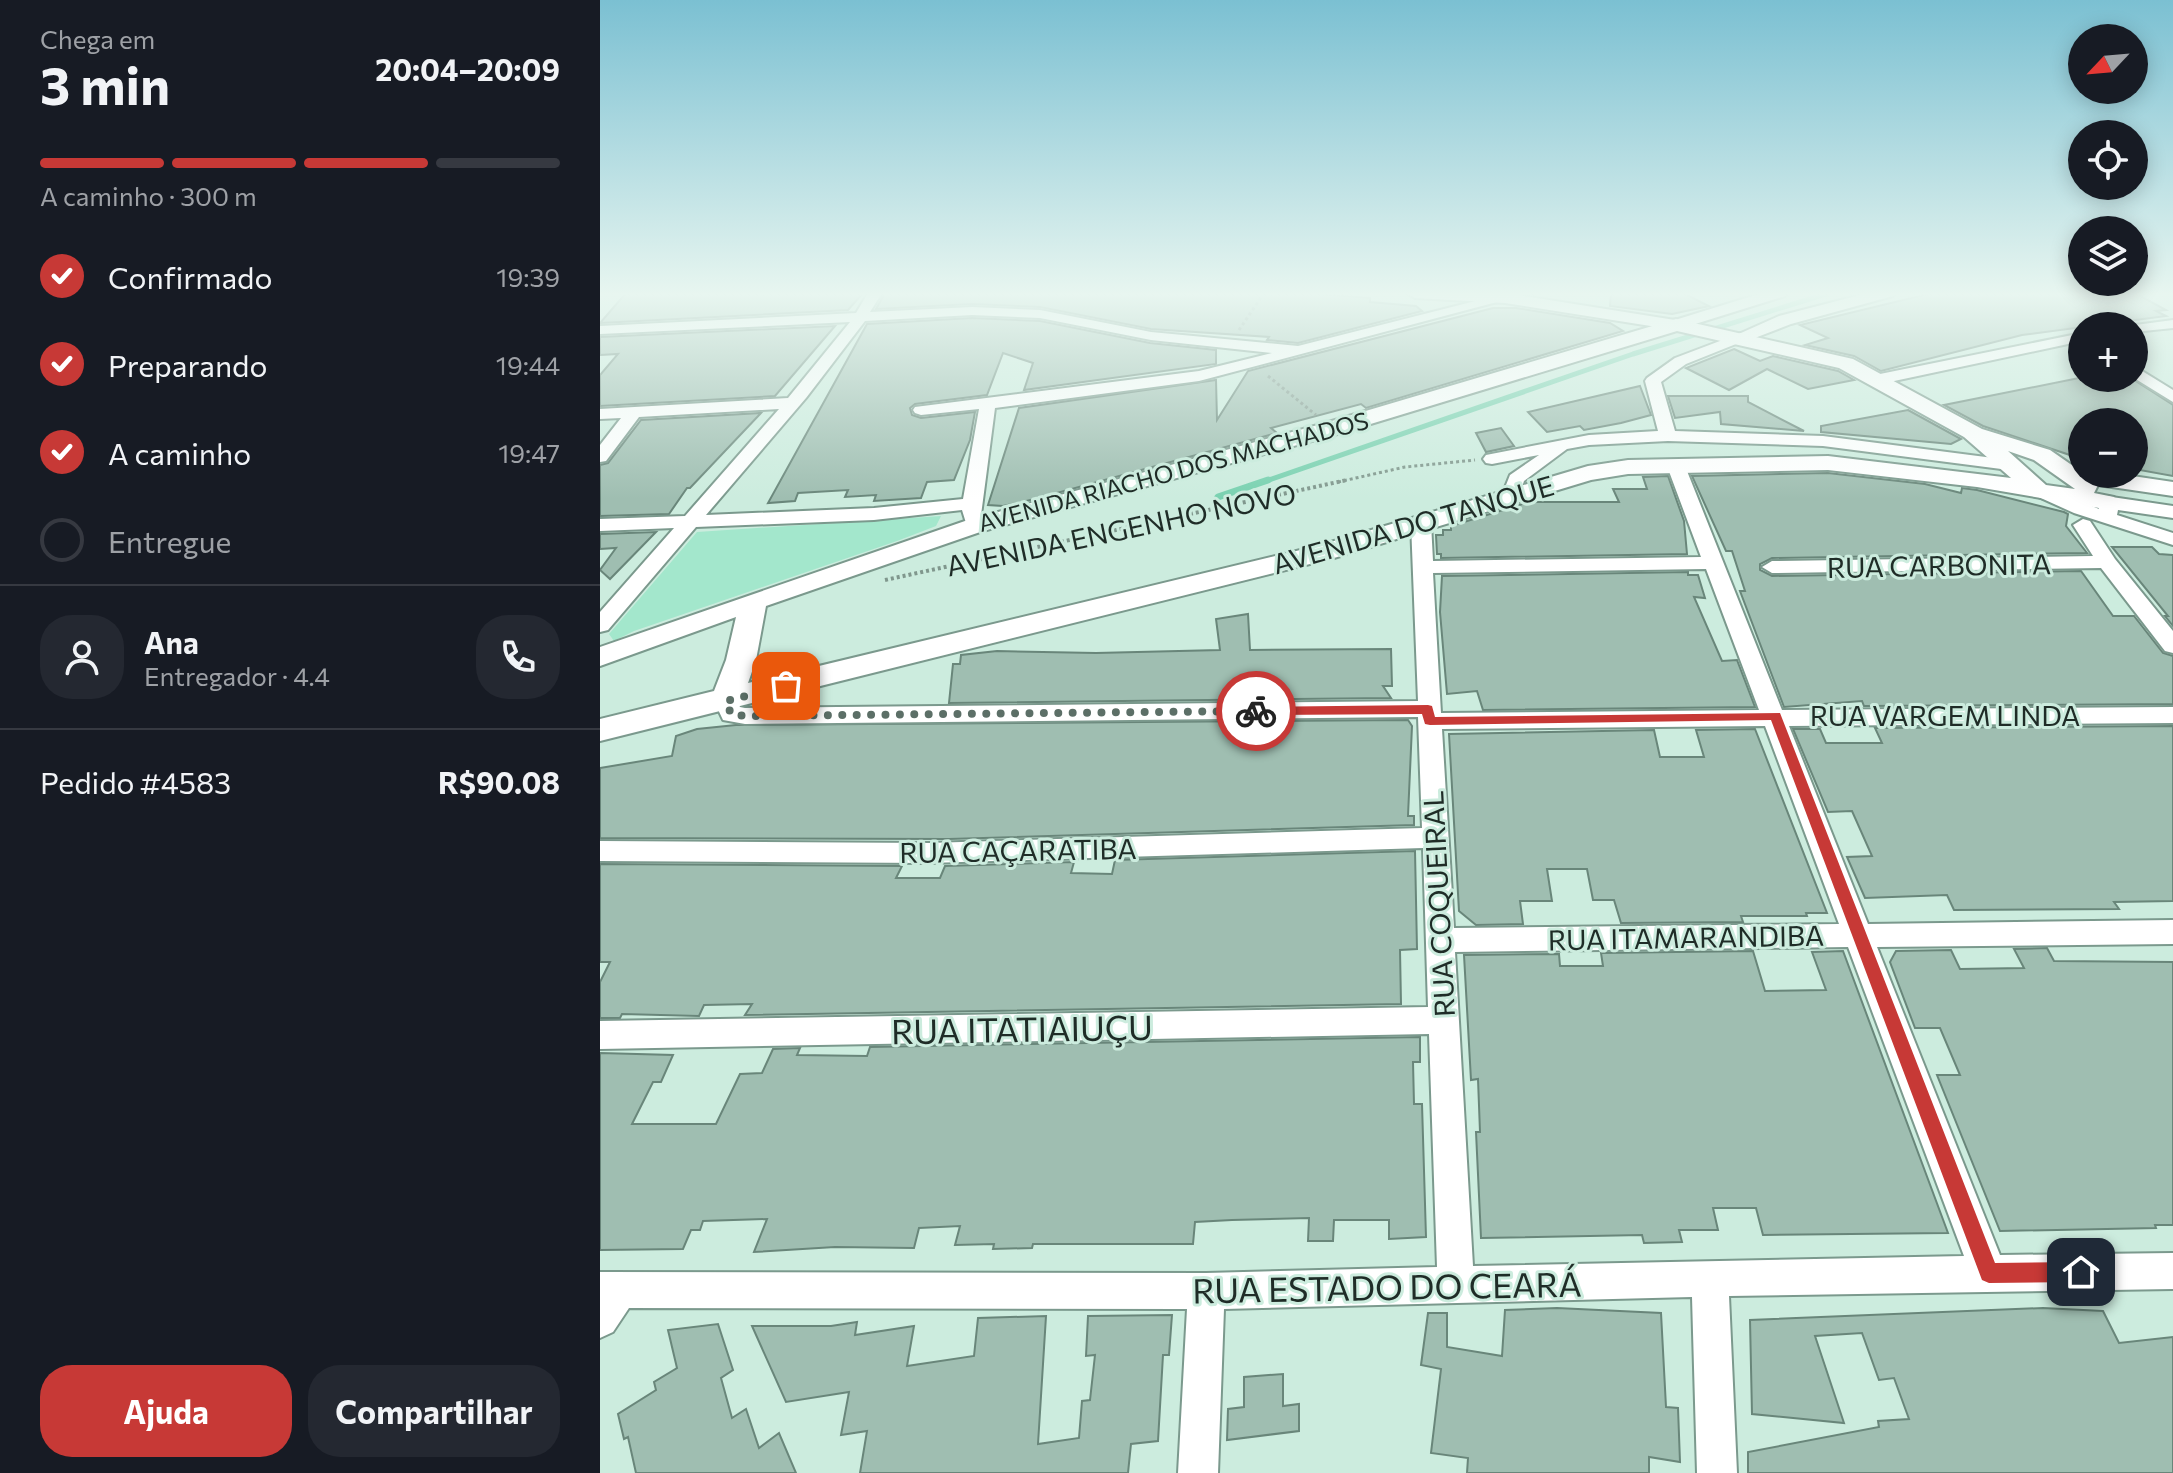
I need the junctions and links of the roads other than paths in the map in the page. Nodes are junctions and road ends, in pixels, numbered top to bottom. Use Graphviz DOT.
graph roads {
  1 [pos="826,362"];
  2 [pos="1262,362"];
  3 [pos="1565,362"];
  4 [pos="1682,362"];
  5 [pos="1841,362"];
  6 [pos="1963,362"];
  7 [pos="1880,379"];
  8 [pos="2148,380"];
  9 [pos="2173,397"];
  10 [pos="793,403"];
  11 [pos="988,403"];
  12 [pos="921,410"];
  13 [pos="634,412"];
  14 [pos="600,414"];
  15 [pos="1972,432"];
  16 [pos="1668,436"];
  17 [pos="1564,445"];
  18 [pos="600,457"];
  19 [pos="1492,459"];
  20 [pos="2009,465"];
  21 [pos="1676,466"];
  22 [pos="2068,473"];
  23 [pos="2068,474"];
  24 [pos="2148,485"];
  25 [pos="2084,488"];
  26 [pos="2173,489"];
  27 [pos="2038,490"];
  28 [pos="1511,495"];
  29 [pos="2106,510"];
  30 [pos="2173,512"];
  31 [pos="972,515"];
  32 [pos="690,520"];
  33 [pos="1421,523"];
  34 [pos="600,525"];
  35 [pos="2083,525"];
  36 [pos="2173,539"];
  37 [pos="2107,562"];
  38 [pos="1713,563"];
  39 [pos="1423,567"];
  40 [pos="1772,567"];
  41 [pos="753,601"];
  42 [pos="600,625"];
  43 [pos="2173,646"];
  44 [pos="600,657"];
  45 [pos="726,701"];
  46 [pos="1429,715"];
  47 [pos="2173,715"];
  48 [pos="1775,716"];
  49 [pos="600,730"];
  50 [pos="1435,838"];
  51 [pos="600,851"];
  52 [pos="2173,932"];
  53 [pos="1859,935"];
  54 [pos="1440,940"];
  55 [pos="1444,1020"];
  56 [pos="600,1035"];
  57 [pos="2173,1271"];
  58 [pos="1989,1273"];
  59 [pos="1710,1278"];
  60 [pos="1456,1284"];
  61 [pos="1206,1291"];
  62 [pos="607,1300"];
  63 [pos="1198,1473"];
  64 [pos="1717,1473"];
  1 -- 10 [label="street"];
  2 -- 11 [label="street"];
  3 -- 31 [label="main road, AVENIDA RIACHO DOS MACHADOS"];
  4 -- 16 [label="street"];
  5 -- 7 [label="main road"];
  6 -- 7 [label="street"];
  7 -- 15 [label="main road"];
  8 -- 9 [label="street"];
  10 -- 13 [label="street"];
  10 -- 32 [label="street"];
  11 -- 12 [label="street"];
  11 -- 31 [label="street"];
  13 -- 14 [label="street"];
  13 -- 18 [label="street"];
  15 -- 20 [label="main road"];
  15 -- 22 [label="main road"];
  16 -- 17 [label="street, AVENIDA DO TANQUE"];
  16 -- 20 [label="street, AVENIDA DO TANQUE"];
  17 -- 19 [label="street, AVENIDA DO TANQUE"];
  17 -- 28 [label="street"];
  20 -- 23 [label="main road"];
  20 -- 27 [label="main road"];
  21 -- 27 [label="main road, AVENIDA DO TANQUE"];
  21 -- 28 [label="main road, AVENIDA DO TANQUE"];
  21 -- 38 [label="street"];
  24 -- 26 [label="main road"];
  25 -- 29 [label="main road"];
  27 -- 29 [label="main road, AVENIDA DO TANQUE"];
  28 -- 33 [label="main road, AVENIDA DO TANQUE"];
  29 -- 30 [label="street"];
  29 -- 36 [label="street"];
  31 -- 32 [label="street"];
  31 -- 41 [label="main road, AVENIDA RIACHO DOS MACHADOS"];
  32 -- 34 [label="street"];
  32 -- 42 [label="street"];
  33 -- 39 [label="street, RUA COQUEIRAL"];
  33 -- 45 [label="main road, AVENIDA DO TANQUE"];
  35 -- 37 [label="street"];
  37 -- 40 [label="street, RUA CARBONITA"];
  37 -- 43 [label="street"];
  38 -- 39 [label="street"];
  38 -- 48 [label="street"];
  39 -- 46 [label="street, RUA COQUEIRAL"];
  41 -- 44 [label="main road, AVENIDA RIACHO DOS MACHADOS"];
  41 -- 45 [label="main road"];
  45 -- 46 [label="street, RUA VARGEM LINDA"];
  45 -- 49 [label="main road, AVENIDA DO TANQUE"];
  46 -- 48 [label="street, RUA VARGEM LINDA"];
  46 -- 50 [label="street, RUA COQUEIRAL"];
  47 -- 48 [label="street, RUA VARGEM LINDA"];
  48 -- 53 [label="street"];
  50 -- 51 [label="street, RUA CAÇARATIBA"];
  50 -- 54 [label="street, RUA COQUEIRAL"];
  52 -- 53 [label="street, RUA ITAMARANDIBA"];
  53 -- 54 [label="street, RUA ITAMARANDIBA"];
  53 -- 58 [label="street"];
  54 -- 55 [label="street, RUA COQUEIRAL"];
  55 -- 56 [label="street, RUA ITATIAIUÇU"];
  55 -- 60 [label="street, RUA COQUEIRAL"];
  57 -- 58 [label="street, RUA ESTADO DO CEARÁ"];
  58 -- 59 [label="street, RUA ESTADO DO CEARÁ"];
  59 -- 60 [label="street, RUA ESTADO DO CEARÁ"];
  59 -- 64 [label="street"];
  60 -- 61 [label="street, RUA ESTADO DO CEARÁ"];
  61 -- 62 [label="street, RUA ESTADO DO CEARÁ"];
  61 -- 63 [label="street"];
}
